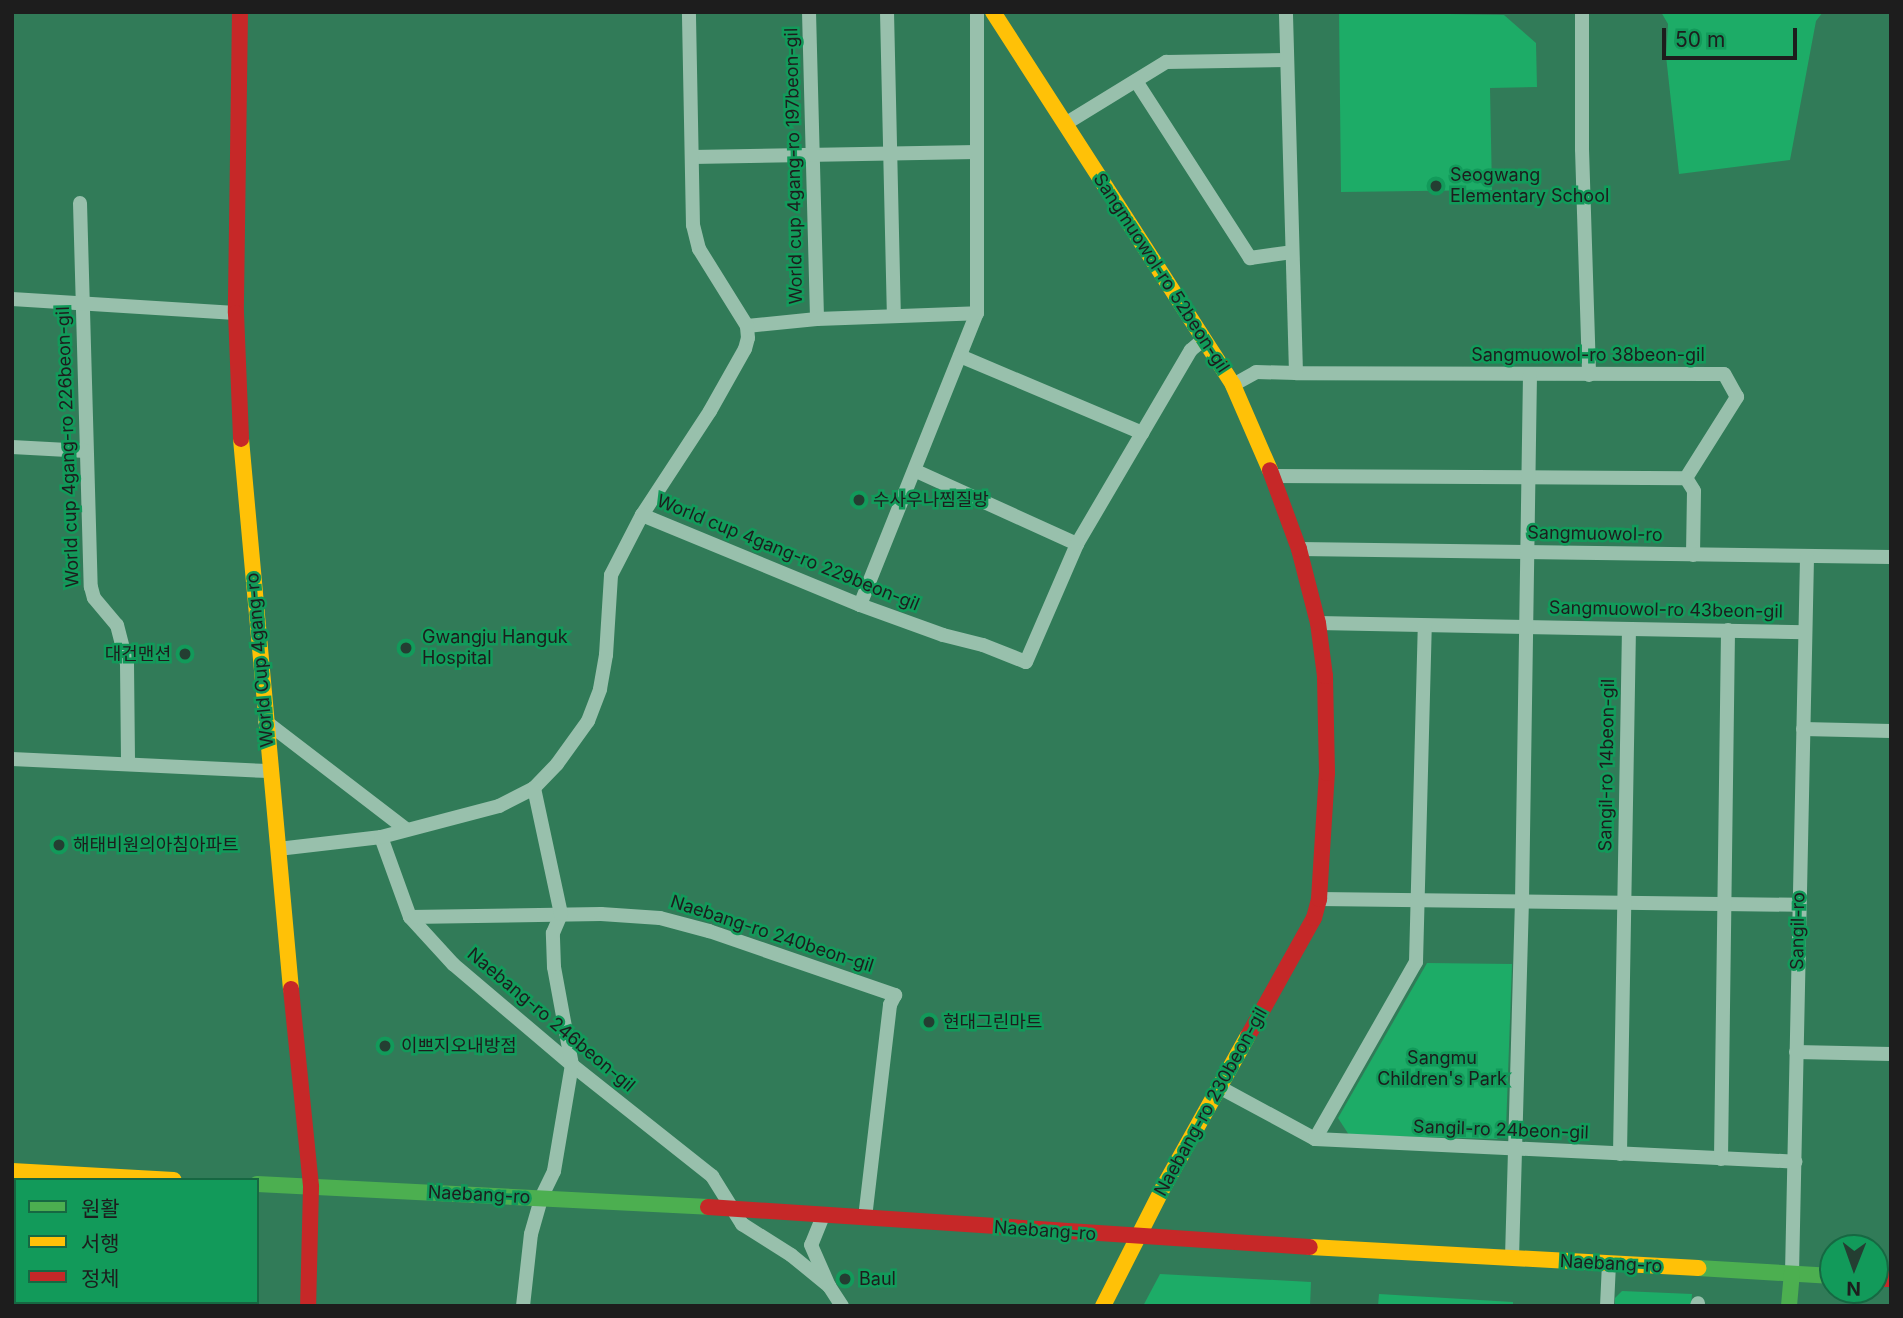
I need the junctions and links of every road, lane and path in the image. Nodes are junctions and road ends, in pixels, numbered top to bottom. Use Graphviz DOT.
graph roads {
  1 [pos="240,12"];
  2 [pos="689,12"];
  3 [pos="809,12"];
  4 [pos="887,12"];
  5 [pos="977,12"];
  6 [pos="993,12"];
  7 [pos="1286,12"];
  8 [pos="1582,12"];
  9 [pos="1287,60"];
  10 [pos="1136,81"];
  11 [pos="1065,124"];
  12 [pos="977,152"];
  13 [pos="889,153"];
  14 [pos="813,155"];
  15 [pos="692,157"];
  16 [pos="80,203"];
  17 [pos="1292,252"];
  18 [pos="12,299"];
  19 [pos="82,303"];
  20 [pos="236,313"];
  21 [pos="977,313"];
  22 [pos="894,316"];
  23 [pos="817,319"];
  24 [pos="747,326"];
  25 [pos="1203,340"];
  26 [pos="960,356"];
  27 [pos="1296,373"];
  28 [pos="1530,374"];
  29 [pos="1589,375"];
  30 [pos="1233,385"];
  31 [pos="1142,433"];
  32 [pos="12,447"];
  33 [pos="86,451"];
  34 [pos="916,471"];
  35 [pos="1273,475"];
  36 [pos="1529,476"];
  37 [pos="1686,478"];
  38 [pos="642,515"];
  39 [pos="1077,544"];
  40 [pos="1299,549"];
  41 [pos="1526,552"];
  42 [pos="1693,555"];
  43 [pos="1807,556"];
  44 [pos="1891,557"];
  45 [pos="860,605"];
  46 [pos="1318,623"];
  47 [pos="1425,626"];
  48 [pos="1526,627"];
  49 [pos="1629,629"];
  50 [pos="1728,631"];
  51 [pos="1805,632"];
  52 [pos="264,722"];
  53 [pos="1803,729"];
  54 [pos="1891,730"];
  55 [pos="12,759"];
  56 [pos="128,763"];
  57 [pos="269,771"];
  58 [pos="534,788"];
  59 [pos="406,829"];
  60 [pos="381,837"];
  61 [pos="278,849"];
  62 [pos="1319,899"];
  63 [pos="1418,899"];
  64 [pos="1522,901"];
  65 [pos="1623,902"];
  66 [pos="1724,904"];
  67 [pos="1799,905"];
  68 [pos="561,914"];
  69 [pos="410,917"];
  70 [pos="1796,1052"];
  71 [pos="1891,1054"];
  72 [pos="572,1065"];
  73 [pos="1219,1087"];
  74 [pos="1315,1139"];
  75 [pos="1515,1149"];
  76 [pos="1620,1154"];
  77 [pos="1721,1159"];
  78 [pos="1795,1162"];
  79 [pos="12,1171"];
  80 [pos="138,1178"];
  81 [pos="259,1184"];
  82 [pos="311,1187"];
  83 [pos="541,1199"];
  84 [pos="730,1208"];
  85 [pos="822,1216"];
  86 [pos="864,1218"];
  87 [pos="1140,1237"];
  88 [pos="1512,1258"];
  89 [pos="1609,1264"];
  90 [pos="1791,1274"];
  91 [pos="1819,1275"];
  92 [pos="829,1286"];
  93 [pos="308,1306"];
  94 [pos="523,1306"];
  95 [pos="842,1306"];
  96 [pos="1103,1306"];
  97 [pos="1607,1306"];
  98 [pos="1789,1306"];
  1 -- 20 [label="street, World Cup 4gang-ro"];
  2 -- 15 [label="street"];
  3 -- 14 [label="street, World cup 4gang-ro 197beon-gil"];
  4 -- 13 [label="street"];
  5 -- 12 [label="street"];
  6 -- 11 [label="street, Sangmuowol-ro 52beon-gil"];
  7 -- 9 [label="street"];
  8 -- 29 [label="street"];
  9 -- 10 [label="street"];
  9 -- 17 [label="street"];
  10 -- 11 [label="street"];
  10 -- 17 [label="street"];
  11 -- 25 [label="street, Sangmuowol-ro 52beon-gil"];
  12 -- 13 [label="street"];
  12 -- 21 [label="street"];
  13 -- 14 [label="street"];
  13 -- 22 [label="street"];
  14 -- 15 [label="street"];
  14 -- 23 [label="street, World cup 4gang-ro 197beon-gil"];
  15 -- 24 [label="street"];
  16 -- 19 [label="street, World cup 4gang-ro 226beon-gil"];
  17 -- 27 [label="street"];
  18 -- 19 [label="street"];
  19 -- 20 [label="street"];
  19 -- 33 [label="street, World cup 4gang-ro 226beon-gil"];
  20 -- 52 [label="street, World Cup 4gang-ro"];
  21 -- 22 [label="street"];
  21 -- 26 [label="street"];
  22 -- 23 [label="street"];
  23 -- 24 [label="street"];
  24 -- 38 [label="street"];
  25 -- 30 [label="street, Sangmuowol-ro 52beon-gil"];
  25 -- 31 [label="street, World cup 4gang-ro 229beon-gil"];
  26 -- 31 [label="street"];
  26 -- 34 [label="street"];
  27 -- 28 [label="street, Sangmuowol-ro 38beon-gil"];
  27 -- 30 [label="street, Sangmuowol-ro 38beon-gil"];
  28 -- 29 [label="street, Sangmuowol-ro 38beon-gil"];
  28 -- 36 [label="street, Sangmuowol-ro 43beon-gil"];
  29 -- 37 [label="street, Sangmuowol-ro 38beon-gil"];
  30 -- 35 [label="street, Sangmuowol-ro 52beon-gil"];
  31 -- 39 [label="street, World cup 4gang-ro 229beon-gil"];
  32 -- 33 [label="street"];
  33 -- 56 [label="street, World cup 4gang-ro 226beon-gil"];
  34 -- 39 [label="street"];
  34 -- 45 [label="street"];
  35 -- 36 [label="street"];
  35 -- 40 [label="street, Sangmuowol-ro 52beon-gil"];
  36 -- 37 [label="street"];
  36 -- 41 [label="street, Sangmuowol-ro 43beon-gil"];
  37 -- 42 [label="street"];
  38 -- 45 [label="street, World cup 4gang-ro 229beon-gil"];
  38 -- 58 [label="street, World cup 4gang-ro 229beon-gil"];
  39 -- 45 [label="street, World cup 4gang-ro 229beon-gil"];
  40 -- 41 [label="street, Sangmuowol-ro"];
  40 -- 46 [label="street, Sangmuowol-ro 52beon-gil"];
  41 -- 42 [label="street, Sangmuowol-ro"];
  41 -- 48 [label="street, Sangmuowol-ro 43beon-gil"];
  42 -- 43 [label="street, Sangmuowol-ro"];
  43 -- 44 [label="street, Sangmuowol-ro"];
  43 -- 51 [label="street, Sangil-ro"];
  46 -- 47 [label="street, Sangmuowol-ro 43beon-gil"];
  46 -- 62 [label="street, Naebang-ro 230beon-gil"];
  47 -- 48 [label="street, Sangmuowol-ro 43beon-gil"];
  47 -- 63 [label="street"];
  48 -- 49 [label="street, Sangmuowol-ro 43beon-gil"];
  48 -- 64 [label="street, Sangmuowol-ro 43beon-gil"];
  49 -- 50 [label="street, Sangmuowol-ro 43beon-gil"];
  49 -- 65 [label="street, Sangil-ro 14beon-gil"];
  50 -- 51 [label="street, Sangmuowol-ro 43beon-gil"];
  50 -- 66 [label="street"];
  51 -- 53 [label="street, Sangil-ro"];
  52 -- 57 [label="street, World Cup 4gang-ro"];
  52 -- 59 [label="street"];
  53 -- 54 [label="street"];
  53 -- 67 [label="street, Sangil-ro"];
  55 -- 56 [label="street"];
  56 -- 57 [label="street"];
  57 -- 61 [label="street, World Cup 4gang-ro"];
  58 -- 59 [label="street, World cup 4gang-ro 229beon-gil"];
  58 -- 68 [label="street"];
  59 -- 60 [label="street, World cup 4gang-ro 229beon-gil"];
  60 -- 61 [label="street, World cup 4gang-ro 229beon-gil"];
  60 -- 69 [label="street, Naebang-ro 246beon-gil"];
  61 -- 82 [label="street, World Cup 4gang-ro"];
  62 -- 63 [label="street"];
  62 -- 73 [label="street, Naebang-ro 230beon-gil"];
  63 -- 64 [label="street"];
  63 -- 74 [label="street"];
  64 -- 65 [label="street"];
  64 -- 75 [label="street, Sangmuowol-ro 43beon-gil"];
  65 -- 66 [label="street"];
  65 -- 76 [label="street, Sangil-ro 14beon-gil"];
  66 -- 67 [label="street"];
  66 -- 77 [label="street"];
  67 -- 70 [label="street, Sangil-ro"];
  68 -- 69 [label="street, Naebang-ro 240beon-gil"];
  68 -- 72 [label="street"];
  68 -- 86 [label="street, Naebang-ro 240beon-gil"];
  69 -- 72 [label="street, Naebang-ro 246beon-gil"];
  70 -- 71 [label="street"];
  70 -- 78 [label="street, Sangil-ro"];
  72 -- 83 [label="street"];
  72 -- 84 [label="street, Naebang-ro 246beon-gil"];
  73 -- 74 [label="street, Sangil-ro 24beon-gil"];
  73 -- 87 [label="street, Naebang-ro 230beon-gil"];
  74 -- 75 [label="street, Sangil-ro 24beon-gil"];
  75 -- 76 [label="street, Sangil-ro 24beon-gil"];
  75 -- 88 [label="street, Sangmuowol-ro 43beon-gil"];
  76 -- 77 [label="street, Sangil-ro 24beon-gil"];
  77 -- 78 [label="street, Sangil-ro 24beon-gil"];
  78 -- 90 [label="street, Sangil-ro"];
  79 -- 80 [label="street"];
  81 -- 82 [label="street, Naebang-ro"];
  82 -- 83 [label="street, Naebang-ro"];
  82 -- 93 [label="street, World Cup 4gang-ro"];
  83 -- 84 [label="street, Naebang-ro"];
  83 -- 94 [label="street"];
  84 -- 85 [label="street, Naebang-ro"];
  84 -- 92 [label="street, Naebang-ro 246beon-gil"];
  85 -- 86 [label="street, Naebang-ro"];
  85 -- 92 [label="street"];
  86 -- 87 [label="street, Naebang-ro"];
  87 -- 88 [label="street, Naebang-ro"];
  87 -- 96 [label="street, Naebang-ro 230beon-gil"];
  88 -- 89 [label="street, Naebang-ro"];
  89 -- 90 [label="street, Naebang-ro"];
  89 -- 97 [label="street"];
  90 -- 91 [label="street, Naebang-ro"];
  90 -- 98 [label="street, Sangil-ro"];
  92 -- 95 [label="street"];
}
